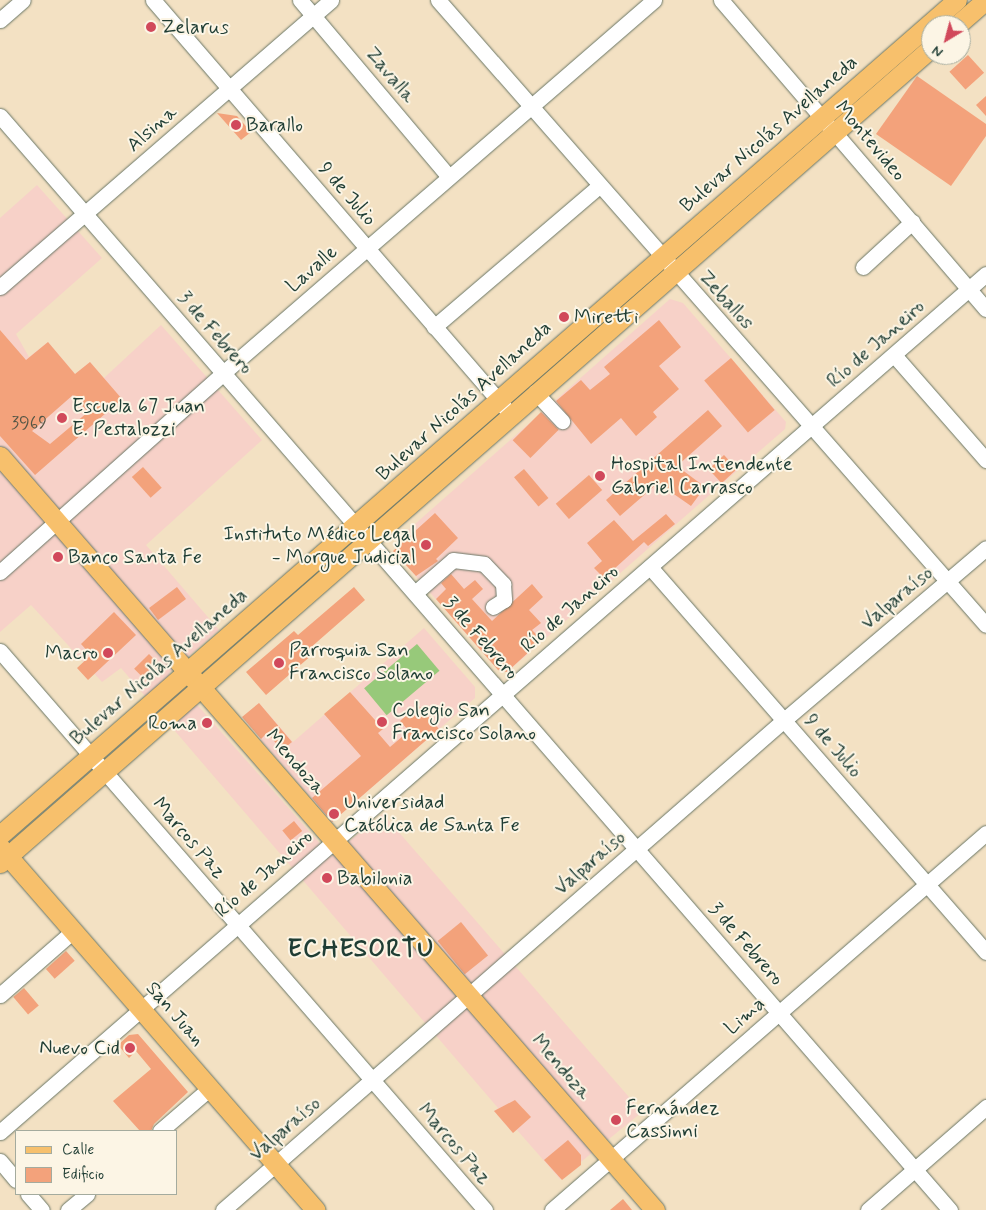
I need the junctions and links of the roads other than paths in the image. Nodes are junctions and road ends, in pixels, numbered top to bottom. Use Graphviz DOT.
graph roads {
  1 [pos="23,0"];
  2 [pos="153,0"];
  3 [pos="300,0"];
  4 [pos="331,0"];
  5 [pos="438,0"];
  6 [pos="654,0"];
  7 [pos="721,0"];
  8 [pos="958,0"];
  9 [pos="984,2"];
  10 [pos="313,15"];
  11 [pos="969,15"];
  12 [pos="0,20"];
  13 [pos="921,57"];
  14 [pos="229,88"];
  15 [pos="532,105"];
  16 [pos="0,116"];
  17 [pos="823,117"];
  18 [pos="836,131"];
  19 [pos="450,177"];
  20 [pos="600,185"];
  21 [pos="85,214"];
  22 [pos="912,222"];
  23 [pos="367,248"];
  24 [pos="661,258"];
  25 [pos="863,268"];
  26 [pos="674,272"];
  27 [pos="986,274"];
  28 [pos="0,287"];
  29 [pos="969,290"];
  30 [pos="986,309"];
  31 [pos="434,326"];
  32 [pos="894,355"];
  33 [pos="223,373"];
  34 [pos="535,392"];
  35 [pos="504,407"];
  36 [pos="562,421"];
  37 [pos="813,425"];
  38 [pos="0,456"];
  39 [pos="986,460"];
  40 [pos="58,522"];
  41 [pos="358,526"];
  42 [pos="370,540"];
  43 [pos="986,548"];
  44 [pos="650,567"];
  45 [pos="0,572"];
  46 [pos="948,582"];
  47 [pos="415,593"];
  48 [pos="493,607"];
  49 [pos="986,625"];
  50 [pos="0,651"];
  51 [pos="194,679"];
  52 [pos="502,694"];
  53 [pos="784,720"];
  54 [pos="91,756"];
  55 [pos="104,771"];
  56 [pos="986,833"];
  57 [pos="0,835"];
  58 [pos="334,840"];
  59 [pos="637,849"];
  60 [pos="3,855"];
  61 [pos="927,884"];
  62 [pos="237,925"];
  63 [pos="73,931"];
  64 [pos="986,952"];
  65 [pos="0,995"];
  66 [pos="468,996"];
  67 [pos="141,1009"];
  68 [pos="779,1013"];
  69 [pos="372,1080"];
  70 [pos="210,1088"];
  71 [pos="986,1107"];
  72 [pos="161,1130"];
  73 [pos="0,1132"];
  74 [pos="610,1159"];
  75 [pos="0,1161"];
  76 [pos="276,1164"];
  77 [pos="914,1169"];
  78 [pos="15,1179"];
  79 [pos="29,1195"];
  80 [pos="86,1195"];
  81 [pos="42,1210"];
  82 [pos="68,1210"];
  83 [pos="222,1210"];
  84 [pos="316,1210"];
  85 [pos="485,1210"];
  86 [pos="552,1210"];
  87 [pos="655,1210"];
  88 [pos="868,1210"];
  89 [pos="950,1210"];
  1 -- 12 [label="street"];
  2 -- 14 [label="street, 9 de Julio"];
  3 -- 10 [label="street, Zavalla"];
  4 -- 10 [label="street, Alsina"];
  5 -- 15 [label="street, Zeballos"];
  6 -- 15 [label="street, Lavalle"];
  7 -- 17 [label="street, Montevideo"];
  8 -- 17 [label="main road, Bulevar Nicolás Avellaneda"];
  9 -- 11 [label="main road"];
  10 -- 14 [label="street, Alsina"];
  10 -- 19 [label="street, Zavalla"];
  13 -- 18 [label="main road, Bulevar Nicolás Avellaneda"];
  14 -- 21 [label="street, Alsina"];
  14 -- 23 [label="street, 9 de Julio"];
  15 -- 19 [label="street, Lavalle"];
  15 -- 20 [label="street, Zeballos"];
  16 -- 21 [label="street, 3 de Febrero"];
  17 -- 18 [label="street, Montevideo"];
  17 -- 24 [label="main road, Bulevar Nicolás Avellaneda"];
  18 -- 22 [label="street, Montevideo"];
  18 -- 26 [label="main road, Bulevar Nicolás Avellaneda"];
  19 -- 23 [label="street, Lavalle"];
  20 -- 24 [label="street, Zeballos"];
  20 -- 31 [label="street"];
  21 -- 28 [label="street, Alsina"];
  21 -- 33 [label="street, 3 de Febrero"];
  22 -- 25 [label="street"];
  22 -- 29 [label="street, Montevideo"];
  23 -- 31 [label="street, 9 de Julio"];
  23 -- 33 [label="street, Lavalle"];
  24 -- 26 [label="street, Zeballos"];
  24 -- 35 [label="main road, Bulevar Nicolás Avellaneda"];
  26 -- 34 [label="main road, Bulevar Nicolás Avellaneda"];
  26 -- 37 [label="street, Zeballos"];
  27 -- 29 [label="street, Río de Janeiro"];
  29 -- 30 [label="street, Montevideo"];
  29 -- 32 [label="street, Río de Janeiro"];
  31 -- 35 [label="street, 9 de Julio"];
  32 -- 37 [label="street, Río de Janeiro"];
  32 -- 39 [label="street"];
  33 -- 40 [label="street, Lavalle"];
  33 -- 41 [label="street, 3 de Febrero"];
  34 -- 35 [label="main road, Bulevar Nicolás Avellaneda"];
  34 -- 36 [label="street"];
  35 -- 41 [label="main road, Bulevar Nicolás Avellaneda"];
  35 -- 42 [label="main road, Bulevar Nicolás Avellaneda"];
  37 -- 44 [label="street, Río de Janeiro"];
  37 -- 46 [label="street, Zeballos"];
  38 -- 40 [label="main road, Mendoza"];
  40 -- 45 [label="street, Lavalle"];
  40 -- 51 [label="main road, Mendoza"];
  41 -- 42 [label="street, 3 de Febrero"];
  41 -- 51 [label="main road, Bulevar Nicolás Avellaneda"];
  42 -- 47 [label="street, 3 de Febrero"];
  42 -- 51 [label="main road, Bulevar Nicolás Avellaneda"];
  43 -- 46 [label="street, Valparaíso"];
  44 -- 52 [label="street, Río de Janeiro"];
  44 -- 53 [label="street, 9 de Julio"];
  46 -- 49 [label="street, Zeballos"];
  46 -- 53 [label="street, Valparaíso"];
  47 -- 48 [label="street"];
  47 -- 52 [label="street, 3 de Febrero"];
  50 -- 54 [label="street, Marcos Paz"];
  51 -- 54 [label="main road, Bulevar Nicolás Avellaneda"];
  51 -- 55 [label="main road, Bulevar Nicolás Avellaneda"];
  51 -- 58 [label="main road, Mendoza"];
  52 -- 58 [label="street, Río de Janeiro"];
  52 -- 59 [label="street, 3 de Febrero"];
  53 -- 59 [label="street, Valparaíso"];
  53 -- 61 [label="street, 9 de Julio"];
  54 -- 55 [label="street, Marcos Paz"];
  54 -- 57 [label="main road, Bulevar Nicolás Avellaneda"];
  55 -- 60 [label="main road, Bulevar Nicolás Avellaneda"];
  55 -- 62 [label="street, Marcos Paz"];
  56 -- 61 [label="street, Lima"];
  58 -- 62 [label="street, Río de Janeiro"];
  58 -- 66 [label="main road, Mendoza"];
  59 -- 66 [label="street, Valparaíso"];
  59 -- 68 [label="street, 3 de Febrero"];
  60 -- 63 [label="main road, San Juan"];
  61 -- 64 [label="street, 9 de Julio"];
  61 -- 68 [label="street, Lima"];
  62 -- 67 [label="street, Río de Janeiro"];
  62 -- 69 [label="street, Marcos Paz"];
  63 -- 65 [label="street"];
  63 -- 67 [label="main road, San Juan"];
  66 -- 69 [label="street, Valparaíso"];
  66 -- 74 [label="main road, Mendoza"];
  67 -- 70 [label="main road, San Juan"];
  67 -- 73 [label="street, Río de Janeiro"];
  68 -- 74 [label="street, Lima"];
  68 -- 77 [label="street, 3 de Febrero"];
  69 -- 76 [label="street, Valparaíso"];
  69 -- 85 [label="street, Marcos Paz"];
  70 -- 72 [label="street"];
  70 -- 76 [label="main road, San Juan"];
  71 -- 77 [label="street"];
  74 -- 86 [label="street, Lima"];
  74 -- 87 [label="main road, Mendoza"];
  75 -- 78 [label="street"];
  76 -- 83 [label="street, Valparaíso"];
  76 -- 84 [label="main road, San Juan"];
  77 -- 88 [label="street"];
  77 -- 89 [label="street, 3 de Febrero"];
  79 -- 81 [label="street"];
  80 -- 82 [label="street"];
}
